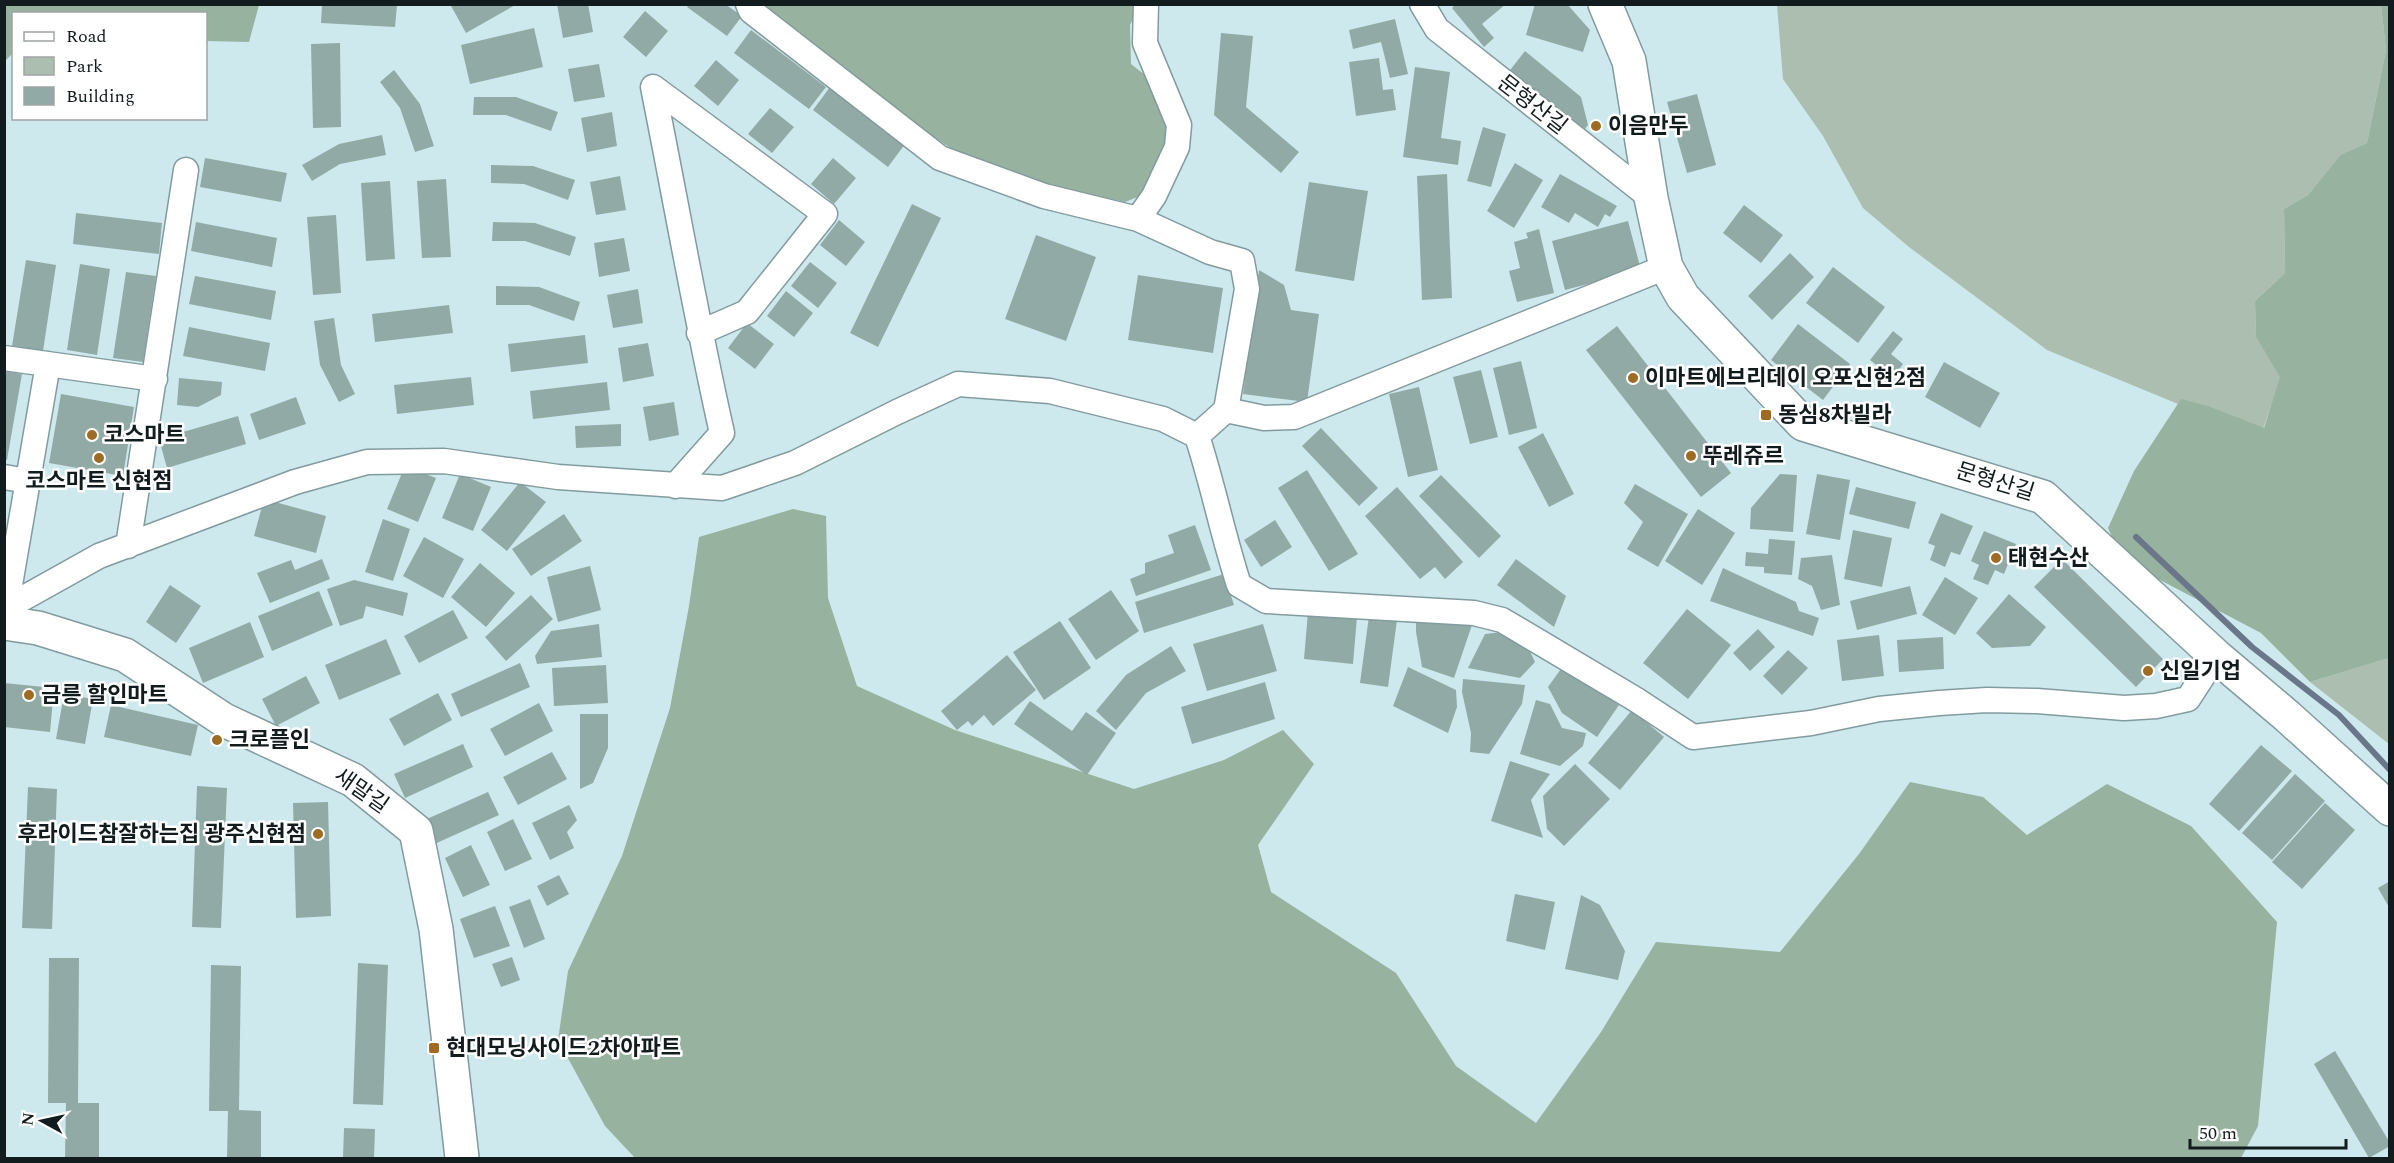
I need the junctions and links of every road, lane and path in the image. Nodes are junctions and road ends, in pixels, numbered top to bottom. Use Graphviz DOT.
graph roads {
  1 [pos="748,4"];
  2 [pos="1146,4"];
  3 [pos="1422,4"];
  4 [pos="1605,4"];
  5 [pos="186,170"];
  6 [pos="1651,198"];
  7 [pos="1138,219"];
  8 [pos="1666,267"];
  9 [pos="699,333"];
  10 [pos="4,358"];
  11 [pos="48,364"];
  12 [pos="155,379"];
  13 [pos="1226,410"];
  14 [pos="1197,436"];
  15 [pos="4,477"];
  16 [pos="28,480"];
  17 [pos="675,486"];
  18 [pos="128,546"];
  19 [pos="5,613"];
  20 [pos="2216,656"];
  21 [pos="2390,809"];
  22 [pos="462,1158"];
  1 -- 7 [label="street"];
  2 -- 7 [label="street"];
  3 -- 6 [label="street, 문형산길"];
  4 -- 6 [label="street, 문형산길"];
  5 -- 12 [label="street"];
  6 -- 8 [label="street, 문형산길"];
  7 -- 13 [label="street"];
  8 -- 13 [label="street"];
  8 -- 20 [label="street, 문형산길"];
  9 -- 9 [label="street"];
  9 -- 17 [label="street"];
  10 -- 11 [label="street"];
  11 -- 12 [label="street"];
  11 -- 16 [label="street"];
  12 -- 18 [label="street"];
  13 -- 14 [label="street"];
  14 -- 17 [label="street"];
  14 -- 20 [label="street"];
  15 -- 16 [label="street"];
  16 -- 19 [label="street"];
  17 -- 18 [label="street"];
  18 -- 19 [label="street"];
  19 -- 22 [label="street, 새말길"];
  20 -- 21 [label="street, 문형산길"];
}
